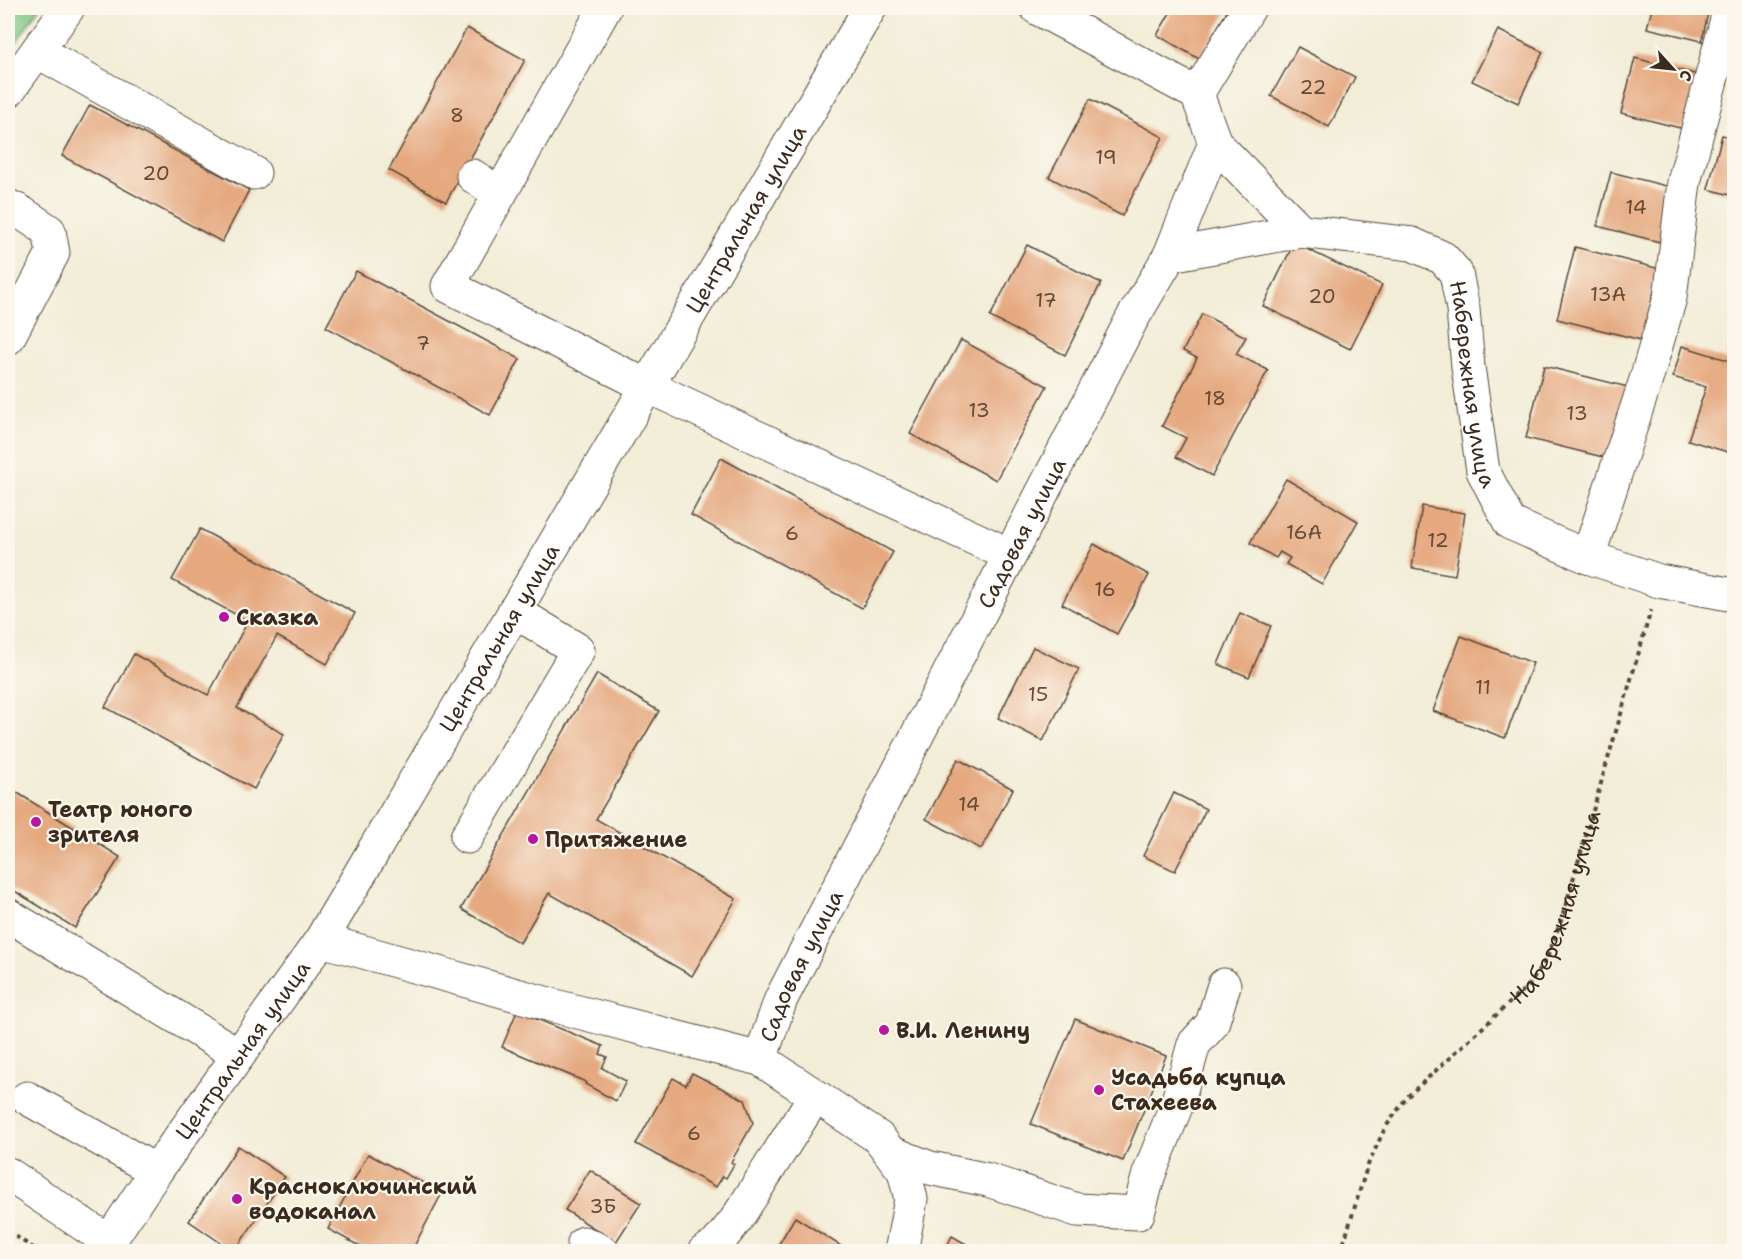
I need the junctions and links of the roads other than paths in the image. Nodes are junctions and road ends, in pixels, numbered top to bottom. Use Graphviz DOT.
graph roads {
  1 [pos="68,8"];
  2 [pos="605,8"];
  3 [pos="870,8"];
  4 [pos="1037,8"];
  5 [pos="1249,8"];
  6 [pos="1730,8"];
  7 [pos="37,51"];
  8 [pos="8,91"];
  9 [pos="1197,94"];
  10 [pos="1215,143"];
  11 [pos="254,173"];
  12 [pos="473,176"];
  13 [pos="500,194"];
  14 [pos="8,206"];
  15 [pos="1301,231"];
  16 [pos="1170,255"];
  17 [pos="8,338"];
  18 [pos="647,386"];
  19 [pos="1010,555"];
  20 [pos="1588,557"];
  21 [pos="1734,595"];
  22 [pos="514,611"];
  23 [pos="467,837"];
  24 [pos="8,915"];
  25 [pos="321,940"];
  26 [pos="1224,985"];
  27 [pos="239,1055"];
  28 [pos="760,1059"];
  29 [pos="815,1096"];
  30 [pos="27,1098"];
  31 [pos="890,1152"];
  32 [pos="156,1171"];
  33 [pos="8,1174"];
  34 [pos="105,1246"];
  35 [pos="704,1251"];
  36 [pos="901,1251"];
  1 -- 7 [label="street"];
  2 -- 13 [label="street"];
  3 -- 18 [label="street, Центральная улица"];
  4 -- 9 [label="street"];
  5 -- 9 [label="street"];
  6 -- 20 [label="street"];
  7 -- 8 [label="street"];
  7 -- 11 [label="street"];
  9 -- 10 [label="street"];
  10 -- 15 [label="street"];
  10 -- 16 [label="street, Садовая улица"];
  12 -- 13 [label="street"];
  13 -- 18 [label="street"];
  14 -- 17 [label="street"];
  15 -- 16 [label="street, Набережная улица"];
  15 -- 20 [label="street, Набережная улица"];
  16 -- 19 [label="street, Садовая улица"];
  18 -- 19 [label="street"];
  18 -- 22 [label="street, Центральная улица"];
  19 -- 28 [label="street, Садовая улица"];
  20 -- 21 [label="street, Набережная улица"];
  22 -- 23 [label="street"];
  22 -- 25 [label="street, Центральная улица"];
  24 -- 27 [label="street"];
  25 -- 27 [label="street, Центральная улица"];
  25 -- 28 [label="street"];
  26 -- 31 [label="street"];
  27 -- 32 [label="street, Центральная улица"];
  28 -- 29 [label="street"];
  29 -- 31 [label="street"];
  29 -- 35 [label="street"];
  30 -- 32 [label="street"];
  31 -- 36 [label="street"];
  32 -- 34 [label="street, Центральная улица"];
  33 -- 34 [label="street"];
}
